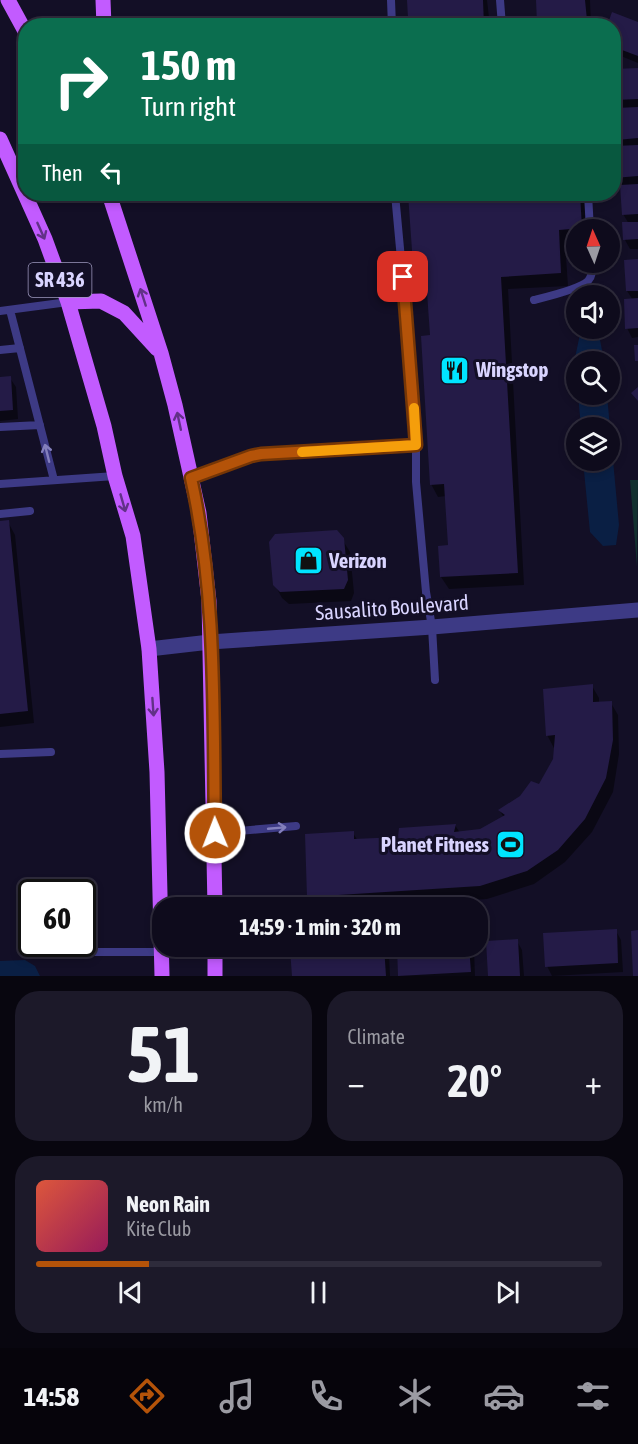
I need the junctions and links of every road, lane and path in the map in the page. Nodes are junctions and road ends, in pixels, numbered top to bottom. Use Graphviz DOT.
graph roads {
  1 [pos="8,0"];
  2 [pos="103,0"];
  3 [pos="391,0"];
  4 [pos="500,0"];
  5 [pos="0,5"];
  6 [pos="18,18"];
  7 [pos="104,18"];
  8 [pos="392,18"];
  9 [pos="501,18"];
  10 [pos="0,139"];
  11 [pos="18,179"];
  12 [pos="28,201"];
  13 [pos="111,201"];
  14 [pos="397,201"];
  15 [pos="588,201"];
  16 [pos="589,219"];
  17 [pos="592,273"];
  18 [pos="0,299"];
  19 [pos="534,300"];
  20 [pos="68,302"];
  21 [pos="5,310"];
  22 [pos="20,348"];
  23 [pos="0,350"];
  24 [pos="161,353"];
  25 [pos="40,425"];
  26 [pos="0,428"];
  27 [pos="416,445"];
  28 [pos="115,476"];
  29 [pos="191,478"];
  30 [pos="54,480"];
  31 [pos="0,484"];
  32 [pos="30,511"];
  33 [pos="0,514"];
  34 [pos="638,610"];
  35 [pos="432,627"];
  36 [pos="210,642"];
  37 [pos="149,649"];
  38 [pos="435,680"];
  39 [pos="0,753"];
  40 [pos="51,753"];
  41 [pos="296,826"];
  42 [pos="215,833"];
  43 [pos="160,897"];
  44 [pos="215,897"];
  45 [pos="96,952"];
  46 [pos="152,952"];
  47 [pos="162,957"];
  48 [pos="215,957"];
  49 [pos="162,976"];
  50 [pos="215,976"];
  1 -- 5 [label="main road"];
  1 -- 6 [label="main road"];
  2 -- 7 [label="main road"];
  3 -- 8 [label="lane"];
  4 -- 9 [label="lane"];
  10 -- 11 [label="main road, SR 436, one-way"];
  12 -- 20 [label="main road, SR 436, one-way"];
  24 -- 13 [label="main road, one-way"];
  14 -- 27 [label="lane"];
  15 -- 16 [label="lane"];
  17 -- 19 [label="lane"];
  18 -- 21 [label="lane"];
  20 -- 21 [label="lane"];
  20 -- 24 [label="main road"];
  20 -- 28 [label="main road, SR 436"];
  21 -- 22 [label="lane"];
  22 -- 23 [label="lane"];
  22 -- 25 [label="lane"];
  29 -- 24 [label="main road, one-way"];
  25 -- 26 [label="lane"];
  30 -- 25 [label="lane, one-way"];
  27 -- 29 [label="lane"];
  27 -- 35 [label="lane"];
  28 -- 30 [label="lane"];
  28 -- 37 [label="main road, SR 436, one-way"];
  29 -- 36 [label="main road"];
  30 -- 31 [label="lane"];
  32 -- 33 [label="lane"];
  34 -- 35 [label="street, Sausalito Boulevard"];
  35 -- 36 [label="street, Sausalito Boulevard"];
  35 -- 38 [label="lane"];
  36 -- 37 [label="street, Sausalito Boulevard"];
  36 -- 42 [label="main road"];
  37 -- 43 [label="main road, SR 436, one-way"];
  39 -- 40 [label="lane"];
  42 -- 41 [label="lane, one-way"];
  42 -- 44 [label="main road"];
  45 -- 46 [label="lane"];
  47 -- 49 [label="main road, SR 436"];
  48 -- 50 [label="main road"];
}
